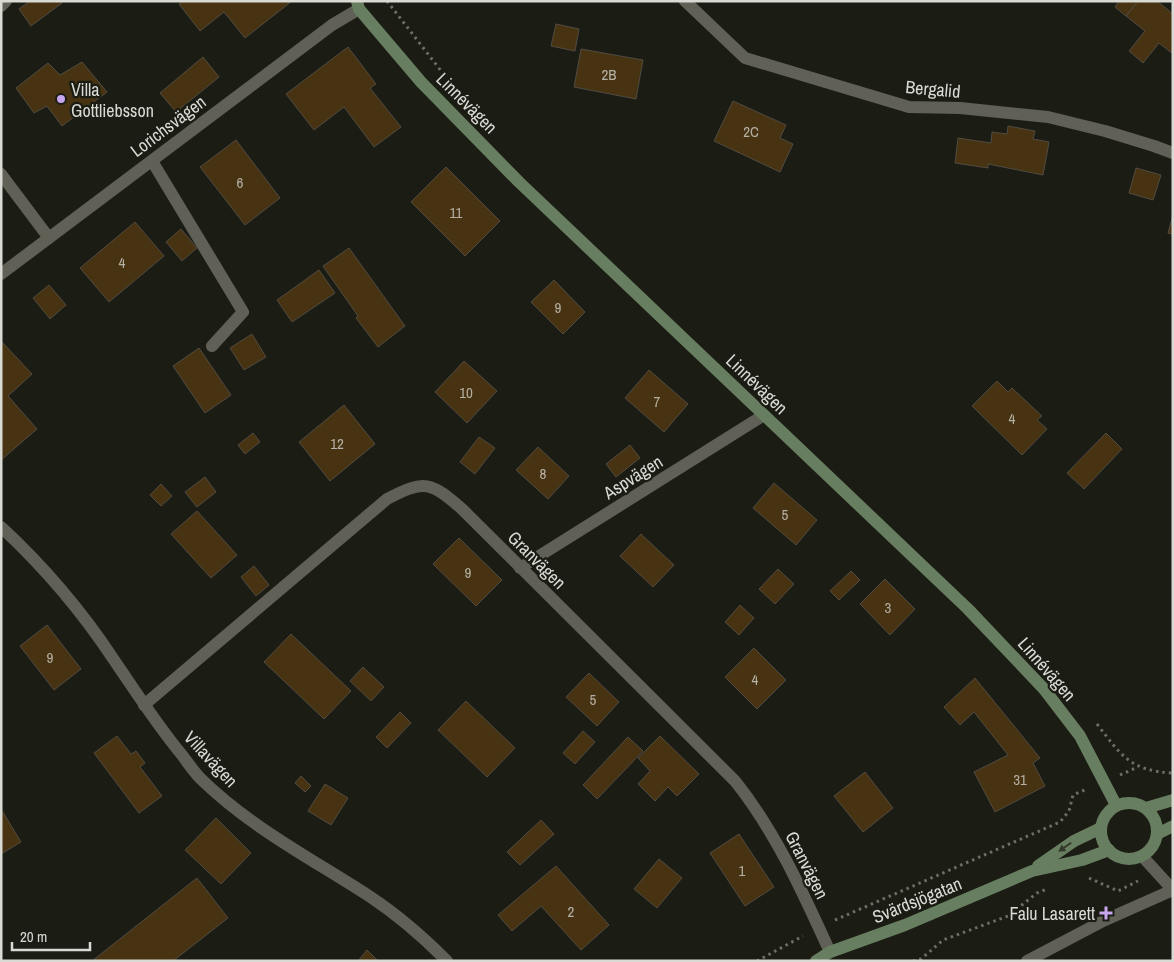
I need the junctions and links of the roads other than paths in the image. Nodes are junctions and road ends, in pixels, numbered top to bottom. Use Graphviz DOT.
graph roads {
  1 [pos="6,1"];
  2 [pos="685,1"];
  3 [pos="358,5"];
  4 [pos="1,6"];
  5 [pos="1173,153"];
  6 [pos="152,160"];
  7 [pos="1,174"];
  8 [pos="49,238"];
  9 [pos="1,274"];
  10 [pos="212,346"];
  11 [pos="764,415"];
  12 [pos="1,527"];
  13 [pos="520,568"];
  14 [pos="144,705"];
  15 [pos="1173,800"];
  16 [pos="1116,806"];
  17 [pos="1146,808"];
  18 [pos="1173,826"];
  19 [pos="1101,828"];
  20 [pos="1157,834"];
  21 [pos="1109,850"];
  22 [pos="1142,856"];
  23 [pos="1032,871"];
  24 [pos="1173,890"];
  25 [pos="830,952"];
  26 [pos="447,961"];
  27 [pos="816,961"];
  28 [pos="1027,961"];
  1 -- 4 [label="street"];
  2 -- 5 [label="street, Bergalid"];
  3 -- 6 [label="street, Lorichsvägen"];
  3 -- 11 [label="street, Linnévägen"];
  6 -- 8 [label="street, Lorichsvägen"];
  6 -- 10 [label="street"];
  7 -- 8 [label="street"];
  8 -- 9 [label="street, Lorichsvägen"];
  11 -- 13 [label="street, Aspvägen"];
  11 -- 16 [label="street, Linnévägen"];
  12 -- 14 [label="street, Villavägen"];
  13 -- 14 [label="street, Granvägen"];
  13 -- 25 [label="street, Granvägen"];
  14 -- 26 [label="street, Villavägen"];
  15 -- 17 [label="street"];
  16 -- 17 [label="street"];
  16 -- 19 [label="street"];
  17 -- 20 [label="street"];
  18 -- 20 [label="street"];
  19 -- 21 [label="street"];
  19 -- 23 [label="street, Svärdsjögatan, one-way"];
  20 -- 22 [label="street"];
  21 -- 22 [label="street"];
  21 -- 23 [label="street, Svärdsjögatan"];
  22 -- 24 [label="street"];
  23 -- 25 [label="street, Svärdsjögatan"];
  24 -- 28 [label="street"];
  25 -- 27 [label="street, Svärdsjögatan"];
}
